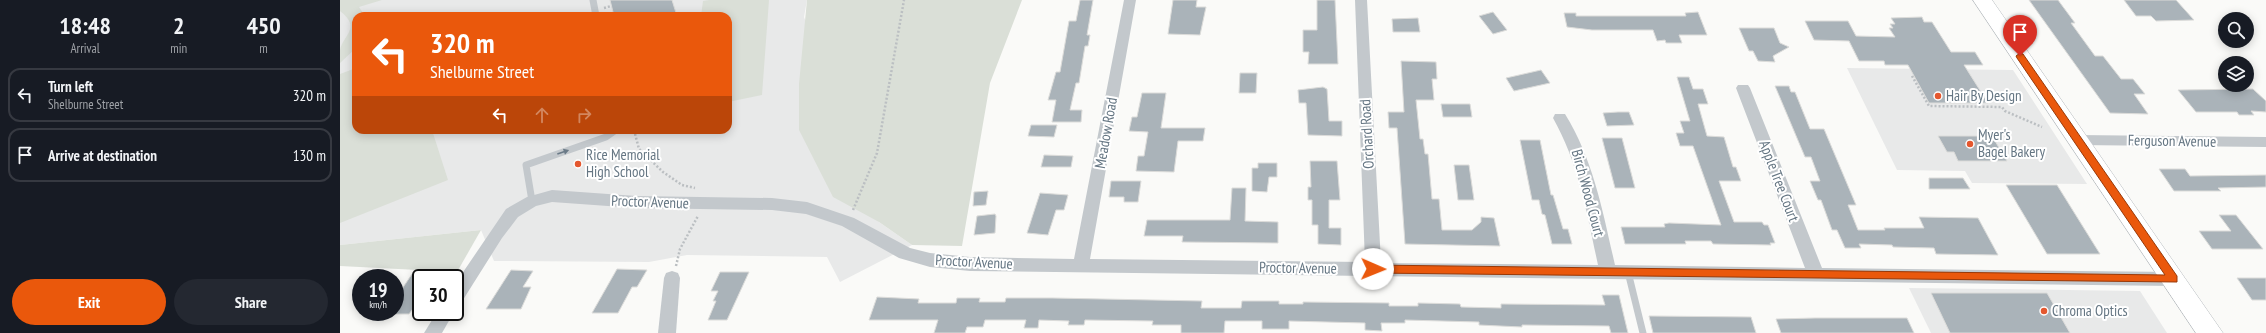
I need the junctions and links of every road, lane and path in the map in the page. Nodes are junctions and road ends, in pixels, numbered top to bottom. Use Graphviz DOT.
graph roads {
  1 [pos="592,0"];
  2 [pos="904,0"];
  3 [pos="1130,0"];
  4 [pos="1361,0"];
  5 [pos="1982,0"];
  6 [pos="611,6"];
  7 [pos="604,8"];
  8 [pos="595,12"];
  9 [pos="1912,76"];
  10 [pos="1743,88"];
  11 [pos="1560,118"];
  12 [pos="2042,127"];
  13 [pos="610,134"];
  14 [pos="2078,140"];
  15 [pos="2266,142"];
  16 [pos="532,201"];
  17 [pos="705,203"];
  18 [pos="848,222"];
  19 [pos="1081,265"];
  20 [pos="1373,269"];
  21 [pos="1608,272"];
  22 [pos="1628,272"];
  23 [pos="1816,274"];
  24 [pos="672,278"];
  25 [pos="2173,279"];
  26 [pos="464,284"];
  27 [pos="440,321"];
  28 [pos="433,333"];
  29 [pos="667,333"];
  30 [pos="1643,333"];
  31 [pos="2210,333"];
  1 -- 8 [label="lane"];
  2 -- 18 [label="path"];
  3 -- 19 [label="street, Meadow Road"];
  4 -- 20 [label="street, Orchard Road"];
  5 -- 14 [label="main road"];
  6 -- 7 [label="path"];
  9 -- 12 [label="path"];
  10 -- 23 [label="street, Apple Tree Court"];
  11 -- 21 [label="street, Birch Wood Court"];
  16 -- 13 [label="lane, one-way"];
  14 -- 15 [label="street, Ferguson Avenue"];
  14 -- 25 [label="main road"];
  16 -- 17 [label="street, Proctor Avenue"];
  16 -- 26 [label="street"];
  17 -- 18 [label="street, Proctor Avenue"];
  17 -- 24 [label="path"];
  18 -- 19 [label="street, Proctor Avenue"];
  19 -- 20 [label="street, Proctor Avenue"];
  20 -- 21 [label="street, Proctor Avenue"];
  21 -- 22 [label="street, Proctor Avenue"];
  22 -- 23 [label="street, Proctor Avenue"];
  22 -- 30 [label="lane"];
  23 -- 25 [label="street, Proctor Avenue"];
  24 -- 29 [label="street"];
  25 -- 31 [label="main road"];
  27 -- 28 [label="street"];
}
